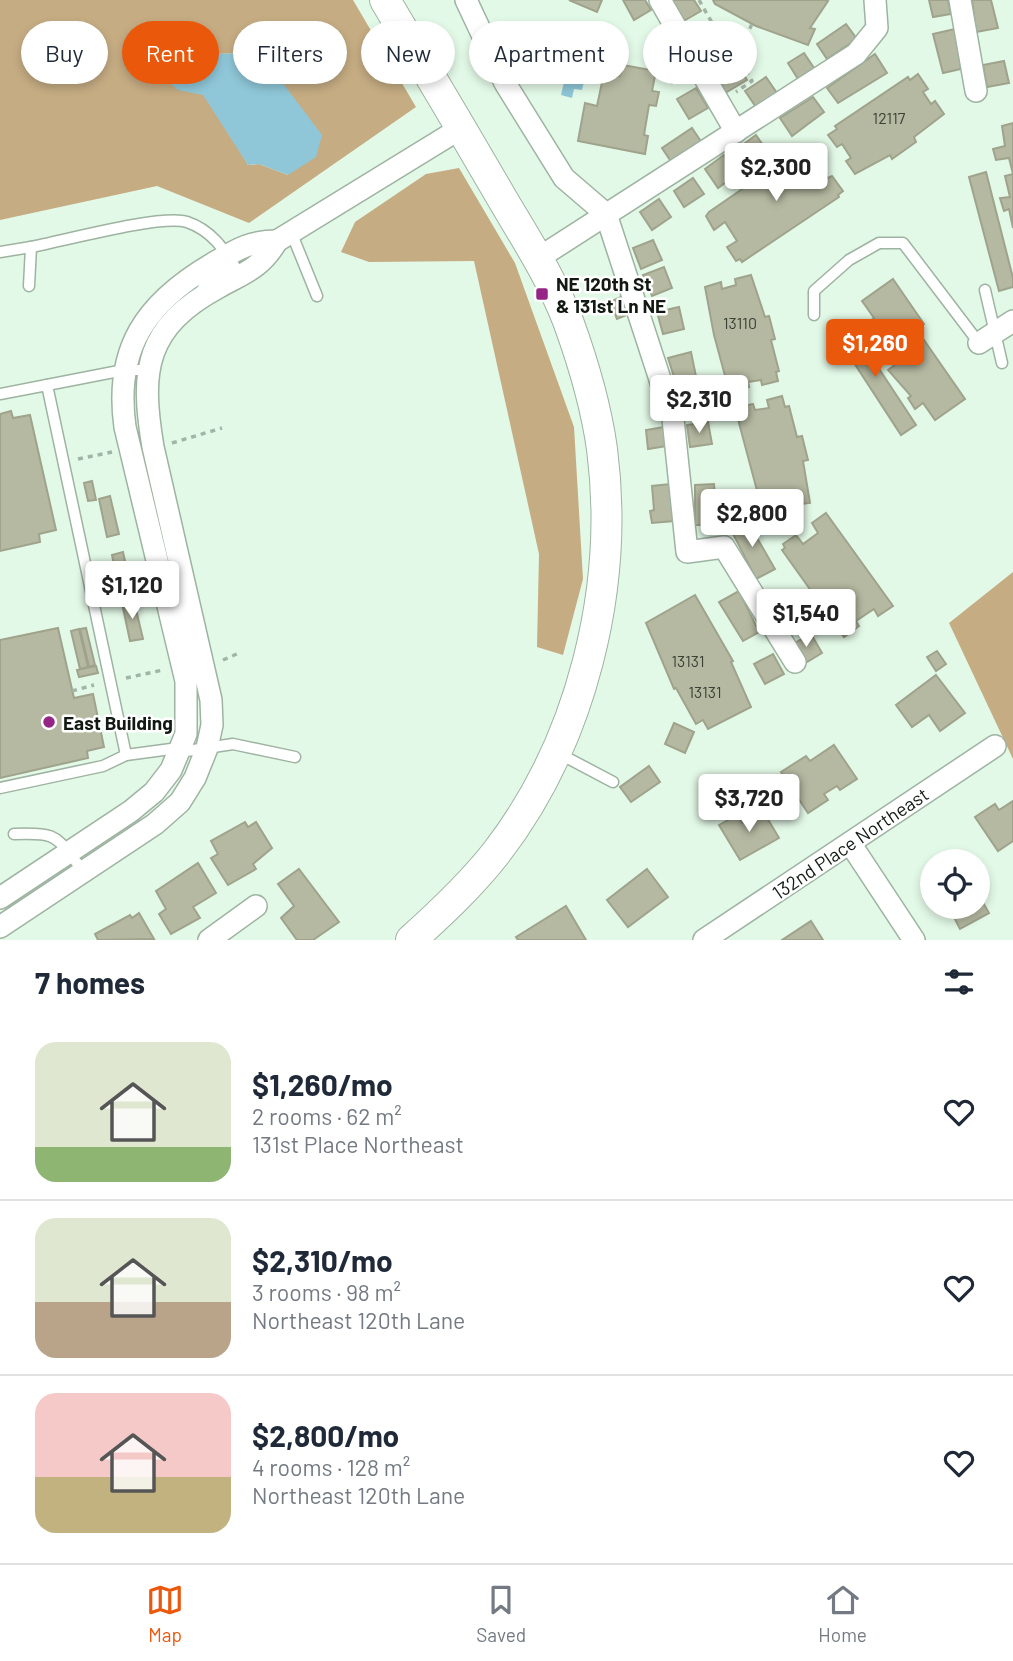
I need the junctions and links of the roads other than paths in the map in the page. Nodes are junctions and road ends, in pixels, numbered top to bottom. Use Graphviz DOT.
graph roads {
  1 [pos="385,0"];
  2 [pos="466,0"];
  3 [pos="660,0"];
  4 [pos="875,0"];
  5 [pos="960,0"];
  6 [pos="976,91"];
  7 [pos="461,128"];
  8 [pos="736,132"];
  9 [pos="606,214"];
  10 [pos="284,236"];
  11 [pos="31,247"];
  12 [pos="0,253"];
  13 [pos="537,259"];
  14 [pos="234,265"];
  15 [pos="29,286"];
  16 [pos="985,290"];
  17 [pos="317,296"];
  18 [pos="814,315"];
  19 [pos="1013,321"];
  20 [pos="987,338"];
  21 [pos="1002,363"];
  22 [pos="124,369"];
  23 [pos="147,370"];
  24 [pos="47,385"];
  25 [pos="0,394"];
  26 [pos="795,662"];
  27 [pos="995,746"];
  28 [pos="207,748"];
  29 [pos="180,752"];
  30 [pos="556,752"];
  31 [pos="126,755"];
  32 [pos="295,757"];
  33 [pos="613,782"];
  34 [pos="0,788"];
  35 [pos="14,834"];
  36 [pos="850,843"];
  37 [pos="68,853"];
  38 [pos="84,871"];
  39 [pos="0,898"];
  40 [pos="256,906"];
  41 [pos="0,928"];
  42 [pos="209,940"];
  43 [pos="411,940"];
  44 [pos="704,940"];
  45 [pos="914,940"];
  1 -- 7 [label="street"];
  2 -- 9 [label="street"];
  3 -- 8 [label="street"];
  4 -- 8 [label="street"];
  5 -- 6 [label="street"];
  7 -- 10 [label="street"];
  7 -- 13 [label="street"];
  8 -- 9 [label="street"];
  9 -- 13 [label="street"];
  9 -- 26 [label="street"];
  10 -- 14 [label="street"];
  10 -- 17 [label="lane"];
  11 -- 12 [label="lane"];
  11 -- 14 [label="lane"];
  11 -- 15 [label="lane"];
  13 -- 30 [label="street"];
  14 -- 22 [label="street"];
  14 -- 23 [label="street"];
  16 -- 20 [label="lane"];
  18 -- 20 [label="lane"];
  19 -- 20 [label="street"];
  20 -- 21 [label="lane"];
  22 -- 23 [label="lane"];
  22 -- 24 [label="lane"];
  22 -- 29 [label="street"];
  23 -- 28 [label="street"];
  24 -- 25 [label="lane"];
  24 -- 31 [label="lane"];
  27 -- 36 [label="street, 132nd Place Northeast"];
  28 -- 29 [label="lane"];
  28 -- 32 [label="lane"];
  28 -- 38 [label="street"];
  29 -- 31 [label="lane"];
  29 -- 37 [label="street"];
  30 -- 33 [label="lane"];
  30 -- 43 [label="street"];
  31 -- 34 [label="lane"];
  35 -- 37 [label="lane"];
  36 -- 44 [label="street, 132nd Place Northeast"];
  36 -- 45 [label="street"];
  37 -- 38 [label="lane"];
  37 -- 39 [label="street"];
  38 -- 41 [label="street"];
  40 -- 42 [label="street"];
}
